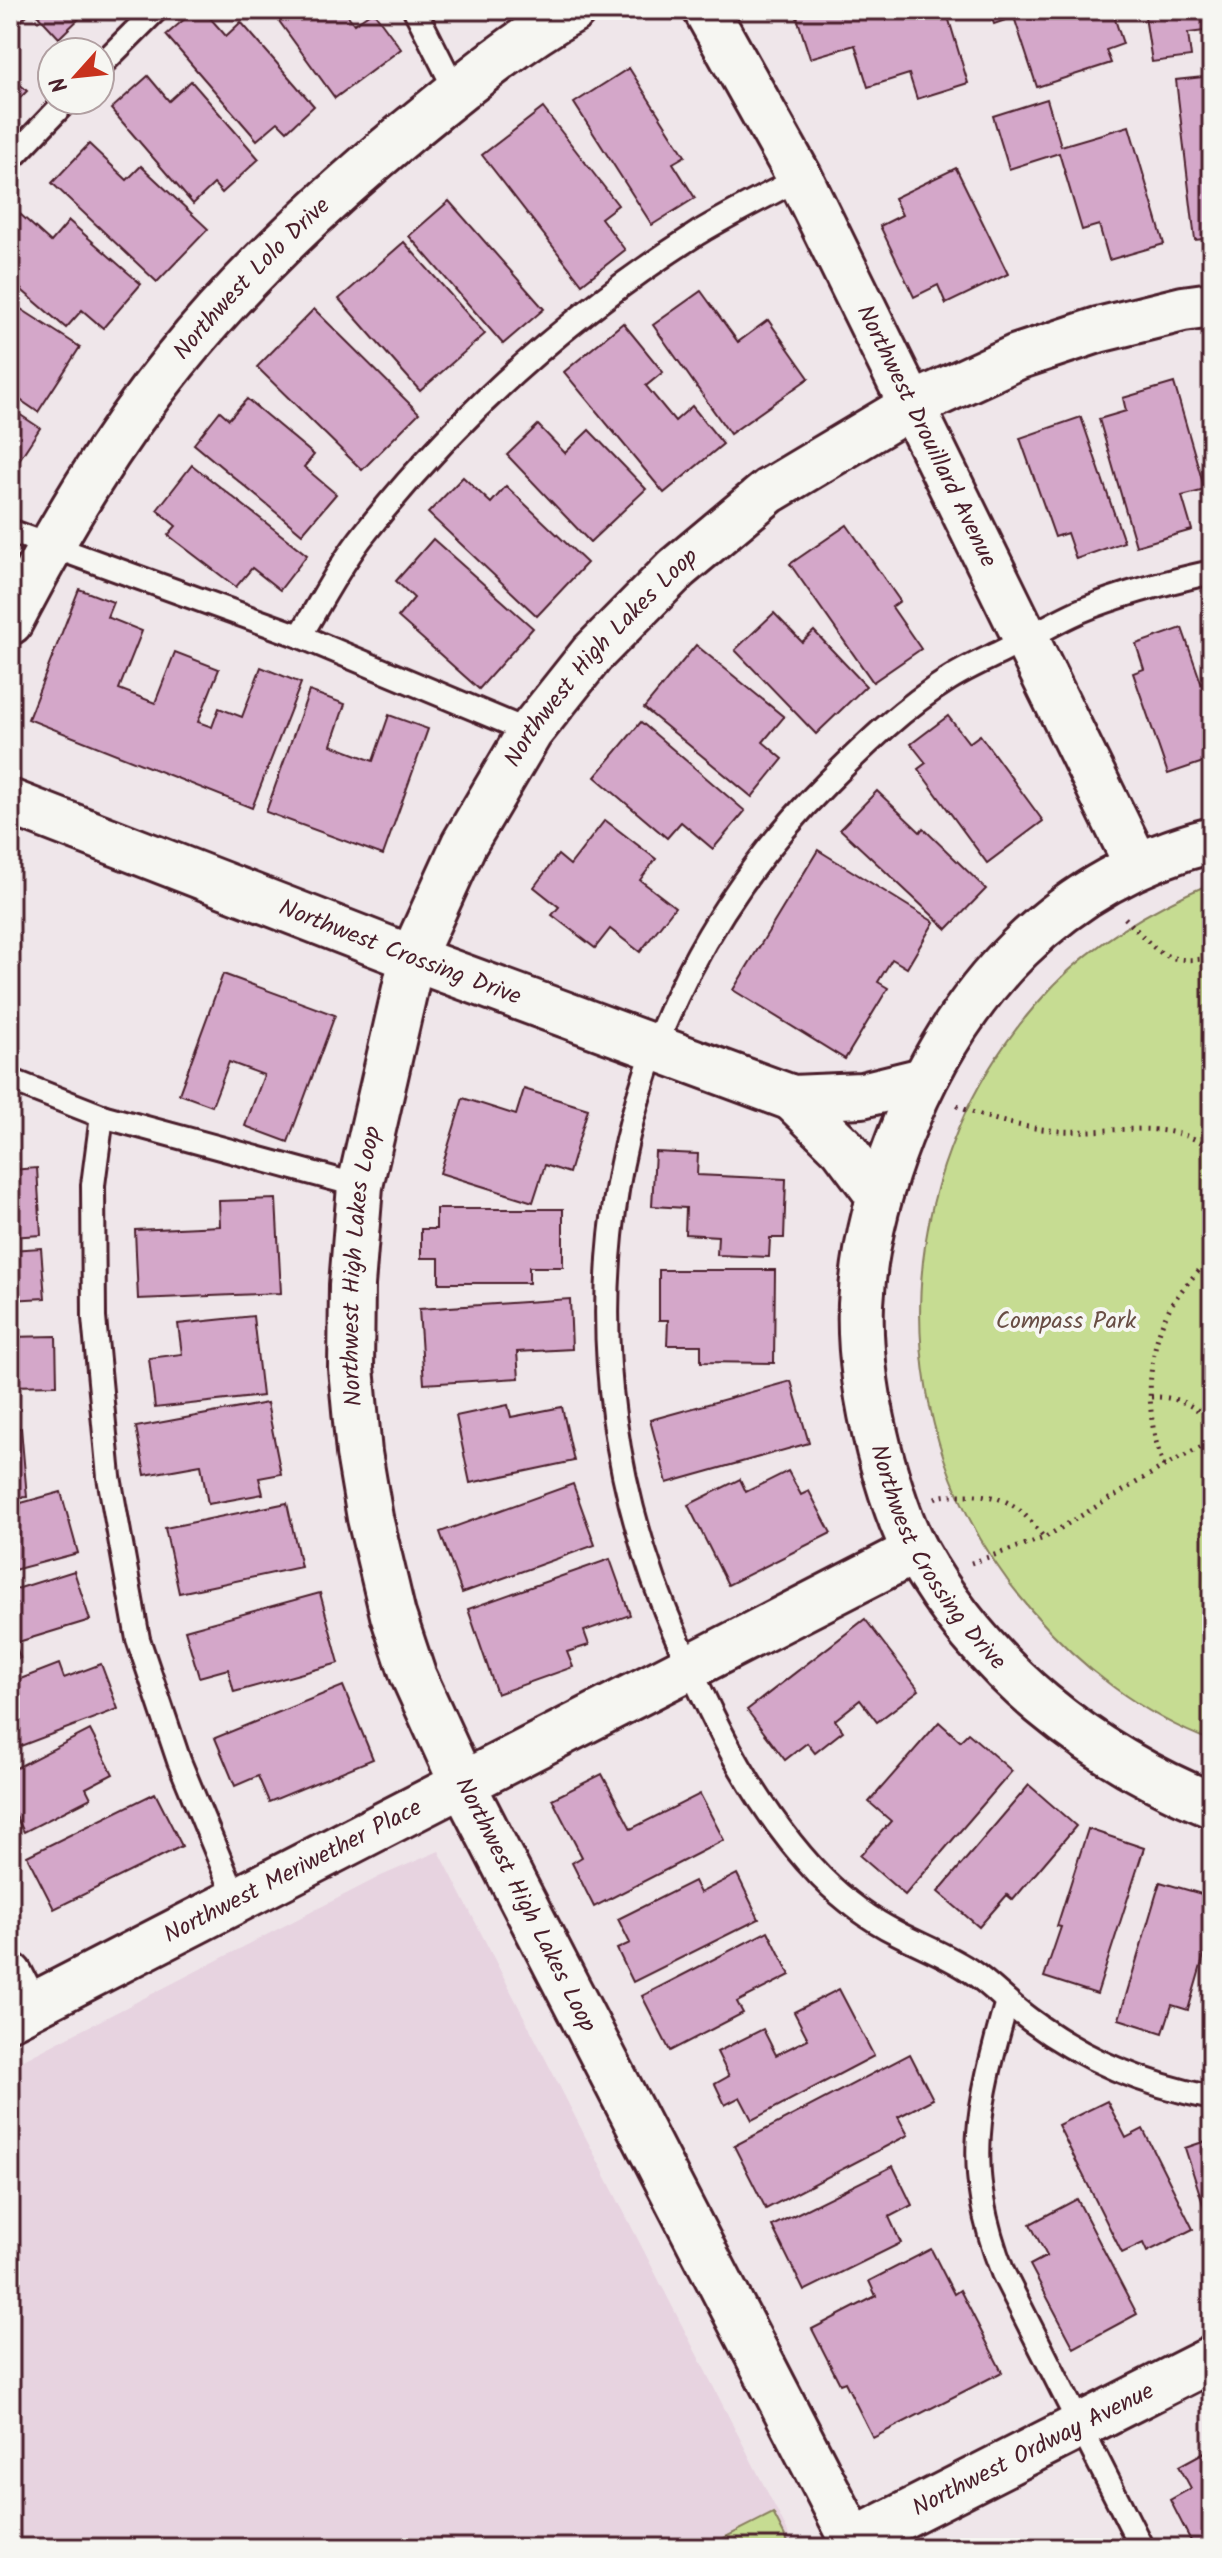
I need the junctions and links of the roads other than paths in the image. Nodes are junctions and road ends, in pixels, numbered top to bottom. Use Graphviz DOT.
graph roads {
  1 [pos="156,10"];
  2 [pos="415,10"];
  3 [pos="573,10"];
  4 [pos="706,10"];
  5 [pos="116,50"];
  6 [pos="456,91"];
  7 [pos="52,116"];
  8 [pos="10,160"];
  9 [pos="800,178"];
  10 [pos="1212,305"];
  11 [pos="913,405"];
  12 [pos="30,538"];
  13 [pos="1212,572"];
  14 [pos="10,622"];
  15 [pos="300,636"];
  16 [pos="1026,639"];
  17 [pos="530,732"];
  18 [pos="10,802"];
  19 [pos="1212,840"];
  20 [pos="1137,865"];
  21 [pos="412,958"];
  22 [pos="655,1046"];
  23 [pos="10,1080"];
  24 [pos="922,1084"];
  25 [pos="792,1098"];
  26 [pos="102,1116"];
  27 [pos="360,1186"];
  28 [pos="879,1196"];
  29 [pos="917,1550"];
  30 [pos="689,1667"];
  31 [pos="462,1783"];
  32 [pos="1212,1805"];
  33 [pos="236,1899"];
  34 [pos="16,2000"];
  35 [pos="1007,2001"];
  36 [pos="1212,2098"];
  37 [pos="1212,2359"];
  38 [pos="1079,2425"];
  39 [pos="855,2544"];
  40 [pos="1142,2548"];
  1 -- 5 [label="lane"];
  2 -- 6 [label="lane"];
  3 -- 6 [label="street, Northwest Lolo Drive"];
  4 -- 9 [label="street, Northwest Drouillard Avenue"];
  6 -- 12 [label="street, Northwest Lolo Drive"];
  7 -- 8 [label="lane"];
  9 -- 11 [label="street, Northwest Drouillard Avenue"];
  9 -- 15 [label="lane"];
  10 -- 11 [label="street, Northwest High Lakes Loop"];
  11 -- 16 [label="street, Northwest Drouillard Avenue"];
  11 -- 17 [label="street, Northwest High Lakes Loop"];
  12 -- 14 [label="street, Northwest Lolo Drive"];
  12 -- 15 [label="lane"];
  13 -- 16 [label="lane"];
  15 -- 17 [label="lane"];
  16 -- 20 [label="street, Northwest Drouillard Avenue"];
  16 -- 22 [label="lane"];
  17 -- 21 [label="street, Northwest High Lakes Loop"];
  18 -- 21 [label="street, Northwest Crossing Drive"];
  19 -- 20 [label="street, Northwest Crossing Drive"];
  20 -- 24 [label="street, Northwest Crossing Drive"];
  21 -- 22 [label="street, Northwest Crossing Drive"];
  21 -- 27 [label="street, Northwest High Lakes Loop"];
  22 -- 25 [label="street, Northwest Crossing Drive"];
  22 -- 30 [label="lane"];
  23 -- 26 [label="lane"];
  24 -- 25 [label="street, Northwest Crossing Drive"];
  24 -- 28 [label="street, Northwest Crossing Drive"];
  25 -- 28 [label="street, Northwest Crossing Drive"];
  26 -- 27 [label="lane"];
  26 -- 33 [label="lane"];
  27 -- 31 [label="street, Northwest High Lakes Loop"];
  28 -- 29 [label="street, Northwest Crossing Drive"];
  29 -- 30 [label="street, Northwest Meriwether Place"];
  29 -- 32 [label="street, Northwest Crossing Drive"];
  30 -- 31 [label="street, Northwest Meriwether Place"];
  30 -- 35 [label="lane"];
  31 -- 33 [label="street, Northwest Meriwether Place"];
  31 -- 39 [label="street, Northwest High Lakes Loop"];
  33 -- 34 [label="street, Northwest Meriwether Place"];
  35 -- 36 [label="lane"];
  35 -- 38 [label="lane"];
  37 -- 38 [label="street, Northwest Ordway Avenue"];
  38 -- 39 [label="street, Northwest Ordway Avenue"];
  38 -- 40 [label="lane"];
}
